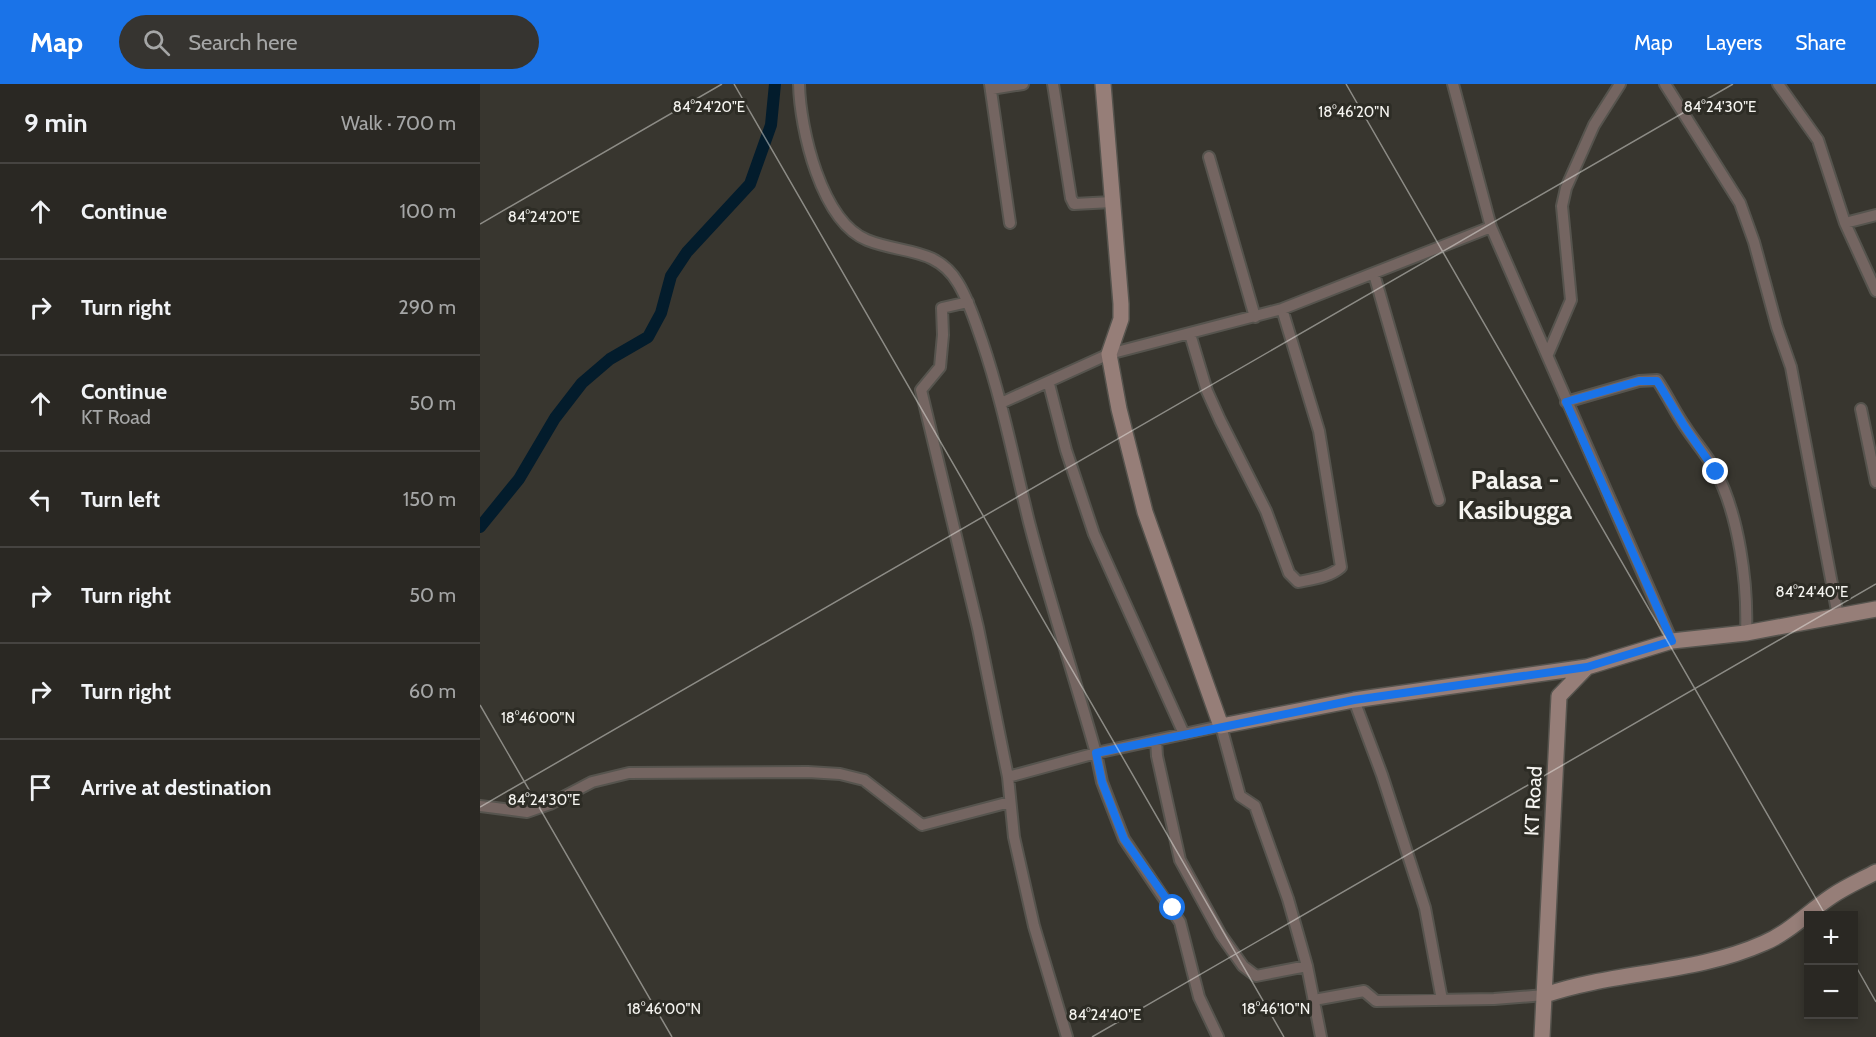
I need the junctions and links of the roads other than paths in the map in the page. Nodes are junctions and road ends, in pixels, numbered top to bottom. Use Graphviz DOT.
graph roads {
  1 [pos="799,84"];
  2 [pos="1023,84"];
  3 [pos="1053,84"];
  4 [pos="1103,84"];
  5 [pos="1453,84"];
  6 [pos="1620,84"];
  7 [pos="1665,84"];
  8 [pos="1778,84"];
  9 [pos="991,86"];
  10 [pos="1209,157"];
  11 [pos="1112,202"];
  12 [pos="1876,215"];
  13 [pos="1010,223"];
  14 [pos="1845,223"];
  15 [pos="1491,227"];
  16 [pos="1374,274"];
  17 [pos="1876,291"];
  18 [pos="968,302"];
  19 [pos="1282,309"];
  20 [pos="1255,316"];
  21 [pos="1190,334"];
  22 [pos="1109,354"];
  23 [pos="1548,354"];
  24 [pos="1049,384"];
  25 [pos="1566,402"];
  26 [pos="1000,403"];
  27 [pos="1861,409"];
  28 [pos="1876,482"];
  29 [pos="1439,500"];
  30 [pos="1876,609"];
  31 [pos="1838,616"];
  32 [pos="1746,633"];
  33 [pos="1672,641"];
  34 [pos="1587,667"];
  35 [pos="1354,700"];
  36 [pos="1221,726"];
  37 [pos="1184,734"];
  38 [pos="1156,740"];
  39 [pos="1096,753"];
  40 [pos="1008,777"];
  41 [pos="1010,802"];
  42 [pos="480,806"];
  43 [pos="1876,872"];
  44 [pos="1307,966"];
  45 [pos="1545,995"];
  46 [pos="1314,1000"];
  47 [pos="1442,1000"];
  48 [pos="1067,1037"];
  49 [pos="1218,1037"];
  50 [pos="1322,1037"];
  51 [pos="1542,1037"];
  1 -- 18 [label="street"];
  2 -- 9 [label="street"];
  3 -- 11 [label="street"];
  4 -- 11 [label="main road"];
  5 -- 15 [label="street"];
  6 -- 23 [label="street"];
  7 -- 31 [label="street"];
  8 -- 14 [label="street"];
  9 -- 13 [label="street"];
  10 -- 20 [label="street"];
  11 -- 22 [label="main road"];
  12 -- 14 [label="street"];
  14 -- 17 [label="street"];
  15 -- 16 [label="street"];
  15 -- 23 [label="street"];
  16 -- 19 [label="street"];
  16 -- 29 [label="street"];
  18 -- 26 [label="street"];
  18 -- 40 [label="street"];
  19 -- 20 [label="street"];
  19 -- 21 [label="street"];
  20 -- 21 [label="street"];
  21 -- 22 [label="street"];
  22 -- 24 [label="street"];
  22 -- 36 [label="main road"];
  23 -- 25 [label="street"];
  24 -- 26 [label="street"];
  24 -- 37 [label="street"];
  25 -- 32 [label="street"];
  25 -- 33 [label="street"];
  26 -- 39 [label="street"];
  27 -- 28 [label="street"];
  30 -- 31 [label="main road, KT Road"];
  31 -- 32 [label="main road, KT Road"];
  32 -- 33 [label="main road, KT Road"];
  33 -- 34 [label="main road, KT Road"];
  34 -- 35 [label="main road"];
  34 -- 45 [label="main road, KT Road"];
  35 -- 36 [label="main road"];
  35 -- 47 [label="street"];
  36 -- 37 [label="street"];
  36 -- 44 [label="street"];
  37 -- 38 [label="street"];
  38 -- 39 [label="street"];
  38 -- 44 [label="street"];
  39 -- 40 [label="street"];
  39 -- 49 [label="street"];
  40 -- 41 [label="street"];
  41 -- 42 [label="street"];
  41 -- 48 [label="street"];
  43 -- 45 [label="main road"];
  44 -- 46 [label="street"];
  45 -- 47 [label="street"];
  45 -- 51 [label="main road, KT Road"];
  46 -- 47 [label="street"];
  46 -- 50 [label="street"];
}
